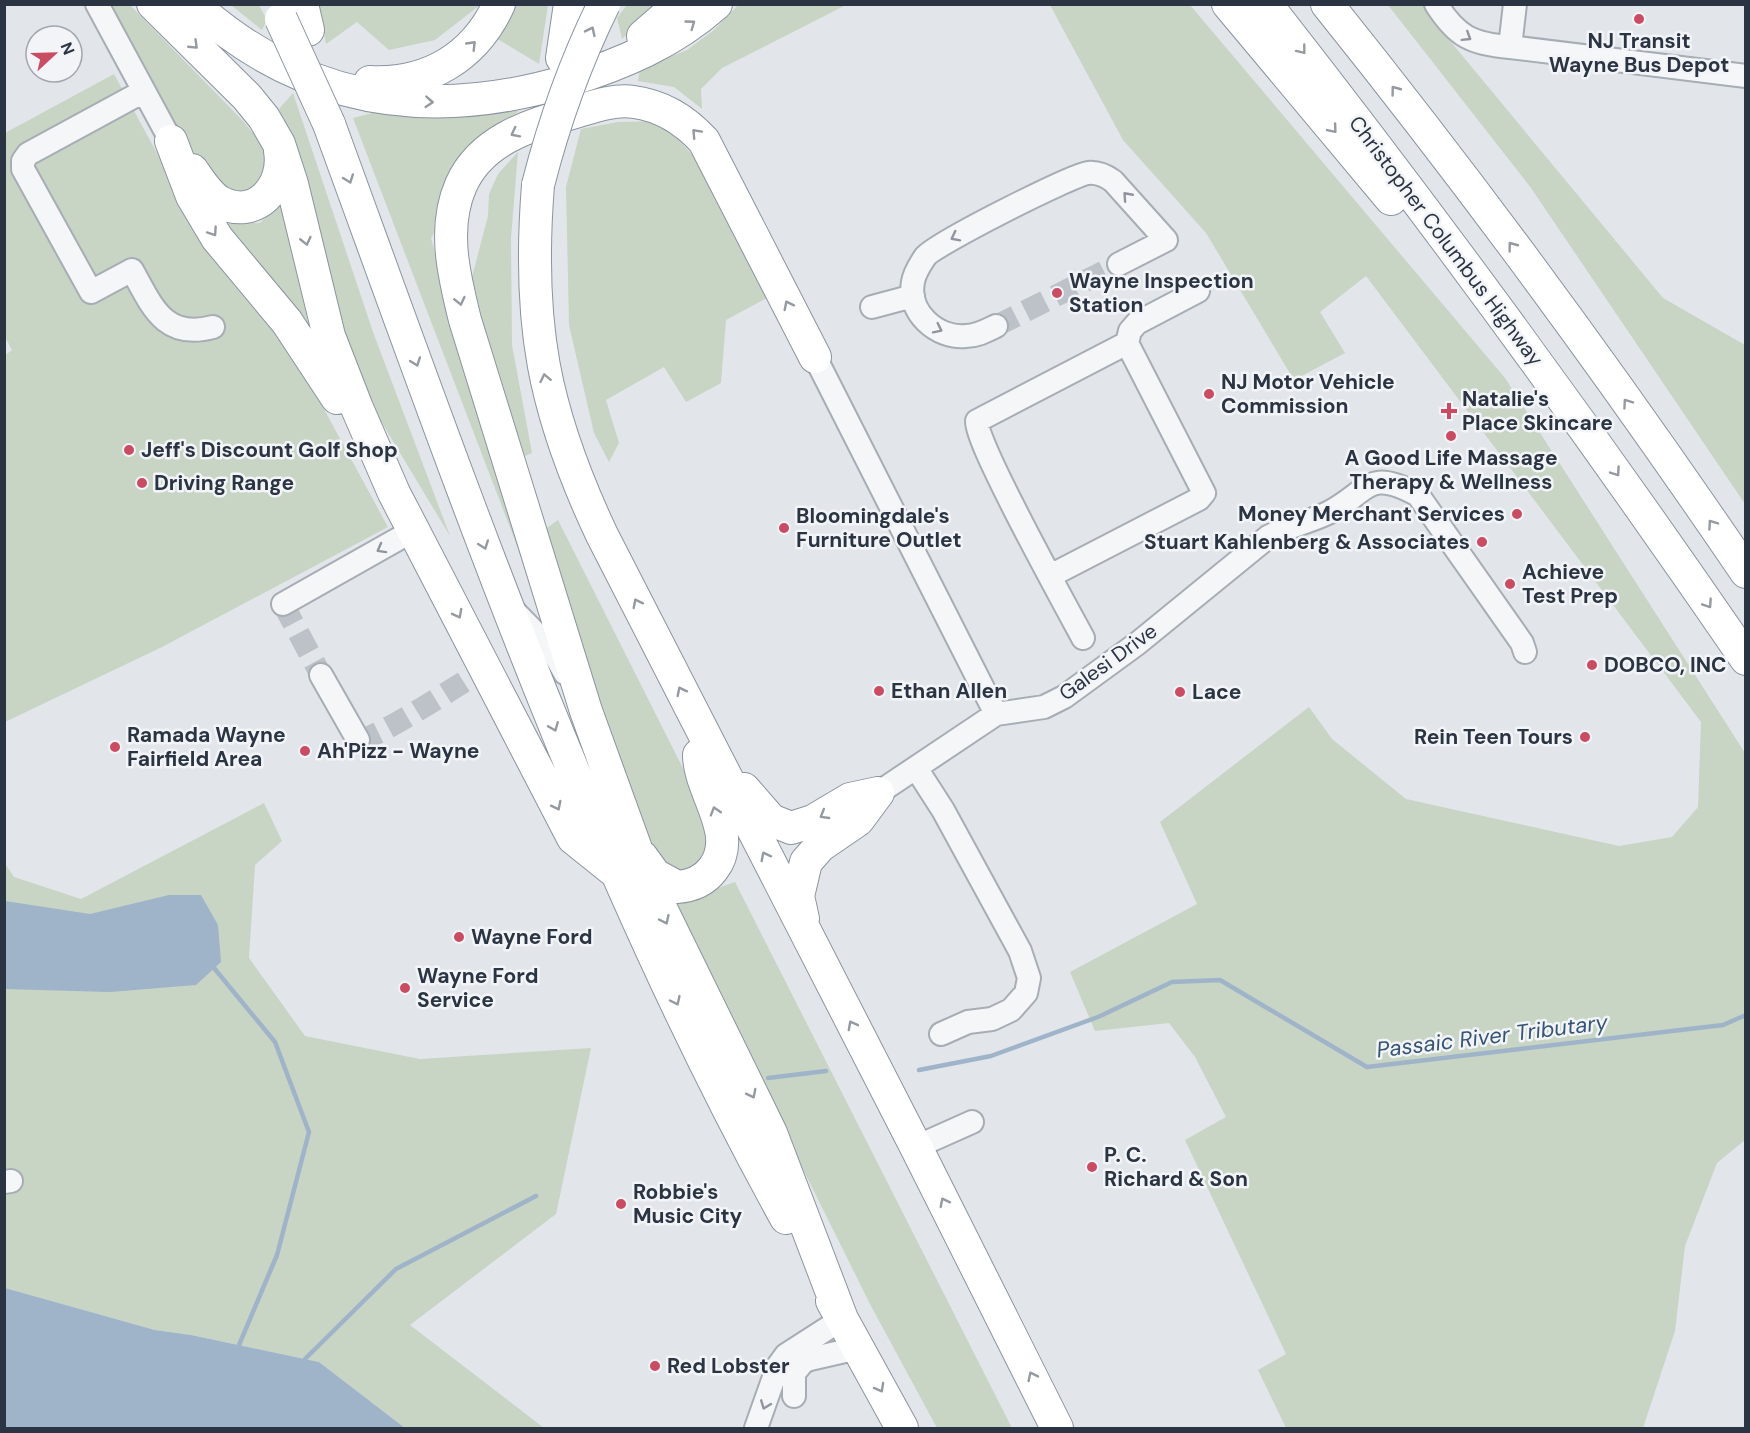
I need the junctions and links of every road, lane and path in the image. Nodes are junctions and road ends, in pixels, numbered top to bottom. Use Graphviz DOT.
graph roads {
  1 [pos="97,4"];
  2 [pos="153,4"];
  3 [pos="194,4"];
  4 [pos="499,4"];
  5 [pos="570,4"];
  6 [pos="604,4"];
  7 [pos="680,4"];
  8 [pos="716,4"];
  9 [pos="1228,4"];
  10 [pos="1266,4"];
  11 [pos="1327,4"];
  12 [pos="1437,4"];
  13 [pos="1515,4"];
  14 [pos="292,14"];
  15 [pos="1510,47"];
  16 [pos="254,50"];
  17 [pos="562,70"];
  18 [pos="1746,76"];
  19 [pos="144,91"];
  20 [pos="171,141"];
  21 [pos="279,144"];
  22 [pos="538,185"];
  23 [pos="1119,264"];
  24 [pos="1483,289"];
  25 [pos="1198,291"];
  26 [pos="913,296"];
  27 [pos="872,307"];
  28 [pos="996,326"];
  29 [pos="213,327"];
  30 [pos="1127,343"];
  31 [pos="815,357"];
  32 [pos="394,493"];
  33 [pos="414,530"];
  34 [pos="1746,572"];
  35 [pos="1050,576"];
  36 [pos="503,598"];
  37 [pos="283,604"];
  38 [pos="1083,638"];
  39 [pos="1525,652"];
  40 [pos="1746,659"];
  41 [pos="321,675"];
  42 [pos="586,711"];
  43 [pos="996,714"];
  44 [pos="706,739"];
  45 [pos="358,740"];
  46 [pos="916,768"];
  47 [pos="878,793"];
  48 [pos="635,846"];
  49 [pos="616,872"];
  50 [pos="811,946"];
  51 [pos="941,1035"];
  52 [pos="972,1122"];
  53 [pos="916,1147"];
  54 [pos="842,1319"];
  55 [pos="858,1348"];
  56 [pos="794,1396"];
  57 [pos="756,1428"];
  58 [pos="902,1428"];
  59 [pos="1057,1428"];
  1 -- 19 [label="street"];
  2 -- 21 [label="highway, one-way"];
  3 -- 16 [label="highway"];
  16 -- 4 [label="highway, one-way"];
  5 -- 17 [label="highway"];
  22 -- 6 [label="highway, one-way, bridge"];
  7 -- 17 [label="highway"];
  17 -- 8 [label="highway, one-way"];
  9 -- 24 [label="highway, one-way"];
  10 -- 24 [label="highway, Christopher Columbus Highway, one-way"];
  34 -- 11 [label="highway, one-way"];
  12 -- 15 [label="street, one-way"];
  13 -- 15 [label="street"];
  14 -- 36 [label="highway, one-way, bridge"];
  15 -- 18 [label="street"];
  16 -- 17 [label="highway, one-way"];
  17 -- 22 [label="highway, bridge"];
  19 -- 20 [label="street"];
  19 -- 29 [label="street"];
  20 -- 21 [label="highway"];
  20 -- 32 [label="highway, one-way"];
  21 -- 32 [label="highway, one-way"];
  44 -- 22 [label="highway, one-way"];
  23 -- 26 [label="street, one-way"];
  24 -- 40 [label="highway, Christopher Columbus Highway, one-way"];
  25 -- 30 [label="street"];
  26 -- 27 [label="street"];
  26 -- 28 [label="street, one-way"];
  30 -- 35 [label="street"];
  30 -- 35 [label="street"];
  31 -- 42 [label="highway, one-way"];
  31 -- 43 [label="street"];
  32 -- 33 [label="highway"];
  33 -- 37 [label="street, one-way"];
  33 -- 49 [label="highway, one-way"];
  35 -- 38 [label="street"];
  36 -- 42 [label="street"];
  36 -- 49 [label="highway, one-way"];
  39 -- 43 [label="street, Galesi Drive"];
  41 -- 45 [label="street"];
  42 -- 48 [label="highway"];
  43 -- 46 [label="street, Galesi Drive"];
  47 -- 44 [label="highway, one-way"];
  48 -- 44 [label="highway, one-way"];
  50 -- 44 [label="highway, one-way"];
  46 -- 47 [label="street, Galesi Drive"];
  46 -- 51 [label="street"];
  47 -- 50 [label="highway"];
  48 -- 54 [label="highway, one-way"];
  49 -- 54 [label="highway, one-way"];
  53 -- 50 [label="highway, one-way"];
  52 -- 53 [label="street"];
  59 -- 53 [label="highway, one-way"];
  54 -- 55 [label="highway"];
  54 -- 57 [label="street, one-way"];
  55 -- 56 [label="street"];
  55 -- 58 [label="highway, one-way"];
}
